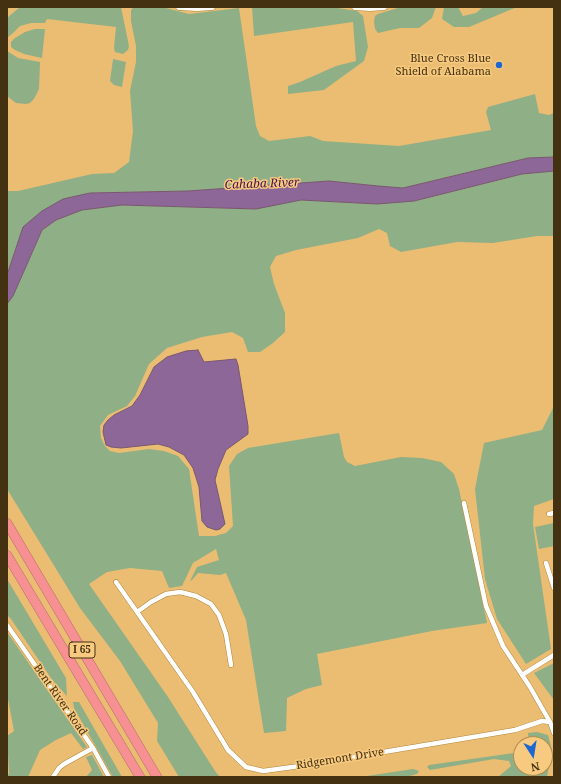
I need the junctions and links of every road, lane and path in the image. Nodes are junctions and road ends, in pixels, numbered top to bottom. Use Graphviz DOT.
graph roads {
  1 [pos="180,7"];
  2 [pos="212,7"];
  3 [pos="355,7"];
  4 [pos="384,7"];
  5 [pos="464,503"];
  6 [pos="7,523"];
  7 [pos="7,555"];
  8 [pos="546,563"];
  9 [pos="116,582"];
  10 [pos="554,588"];
  11 [pos="137,612"];
  12 [pos="7,625"];
  13 [pos="554,655"];
  14 [pos="231,665"];
  15 [pos="522,675"];
  16 [pos="550,722"];
  17 [pos="554,732"];
  18 [pos="93,748"];
  19 [pos="53,777"];
  20 [pos="109,777"];
  21 [pos="140,777"];
  22 [pos="157,777"];
  1 -- 2 [label="street"];
  3 -- 4 [label="street"];
  5 -- 15 [label="street"];
  6 -- 22 [label="highway, I 65"];
  7 -- 21 [label="highway, I 65"];
  8 -- 10 [label="street"];
  9 -- 11 [label="street, Ridgemont Drive"];
  11 -- 14 [label="street"];
  11 -- 16 [label="street, Ridgemont Drive"];
  12 -- 18 [label="street, Bent River Road"];
  13 -- 15 [label="street"];
  15 -- 16 [label="street"];
  16 -- 17 [label="street"];
  18 -- 19 [label="street"];
  18 -- 20 [label="street, Bent River Road"];
}
